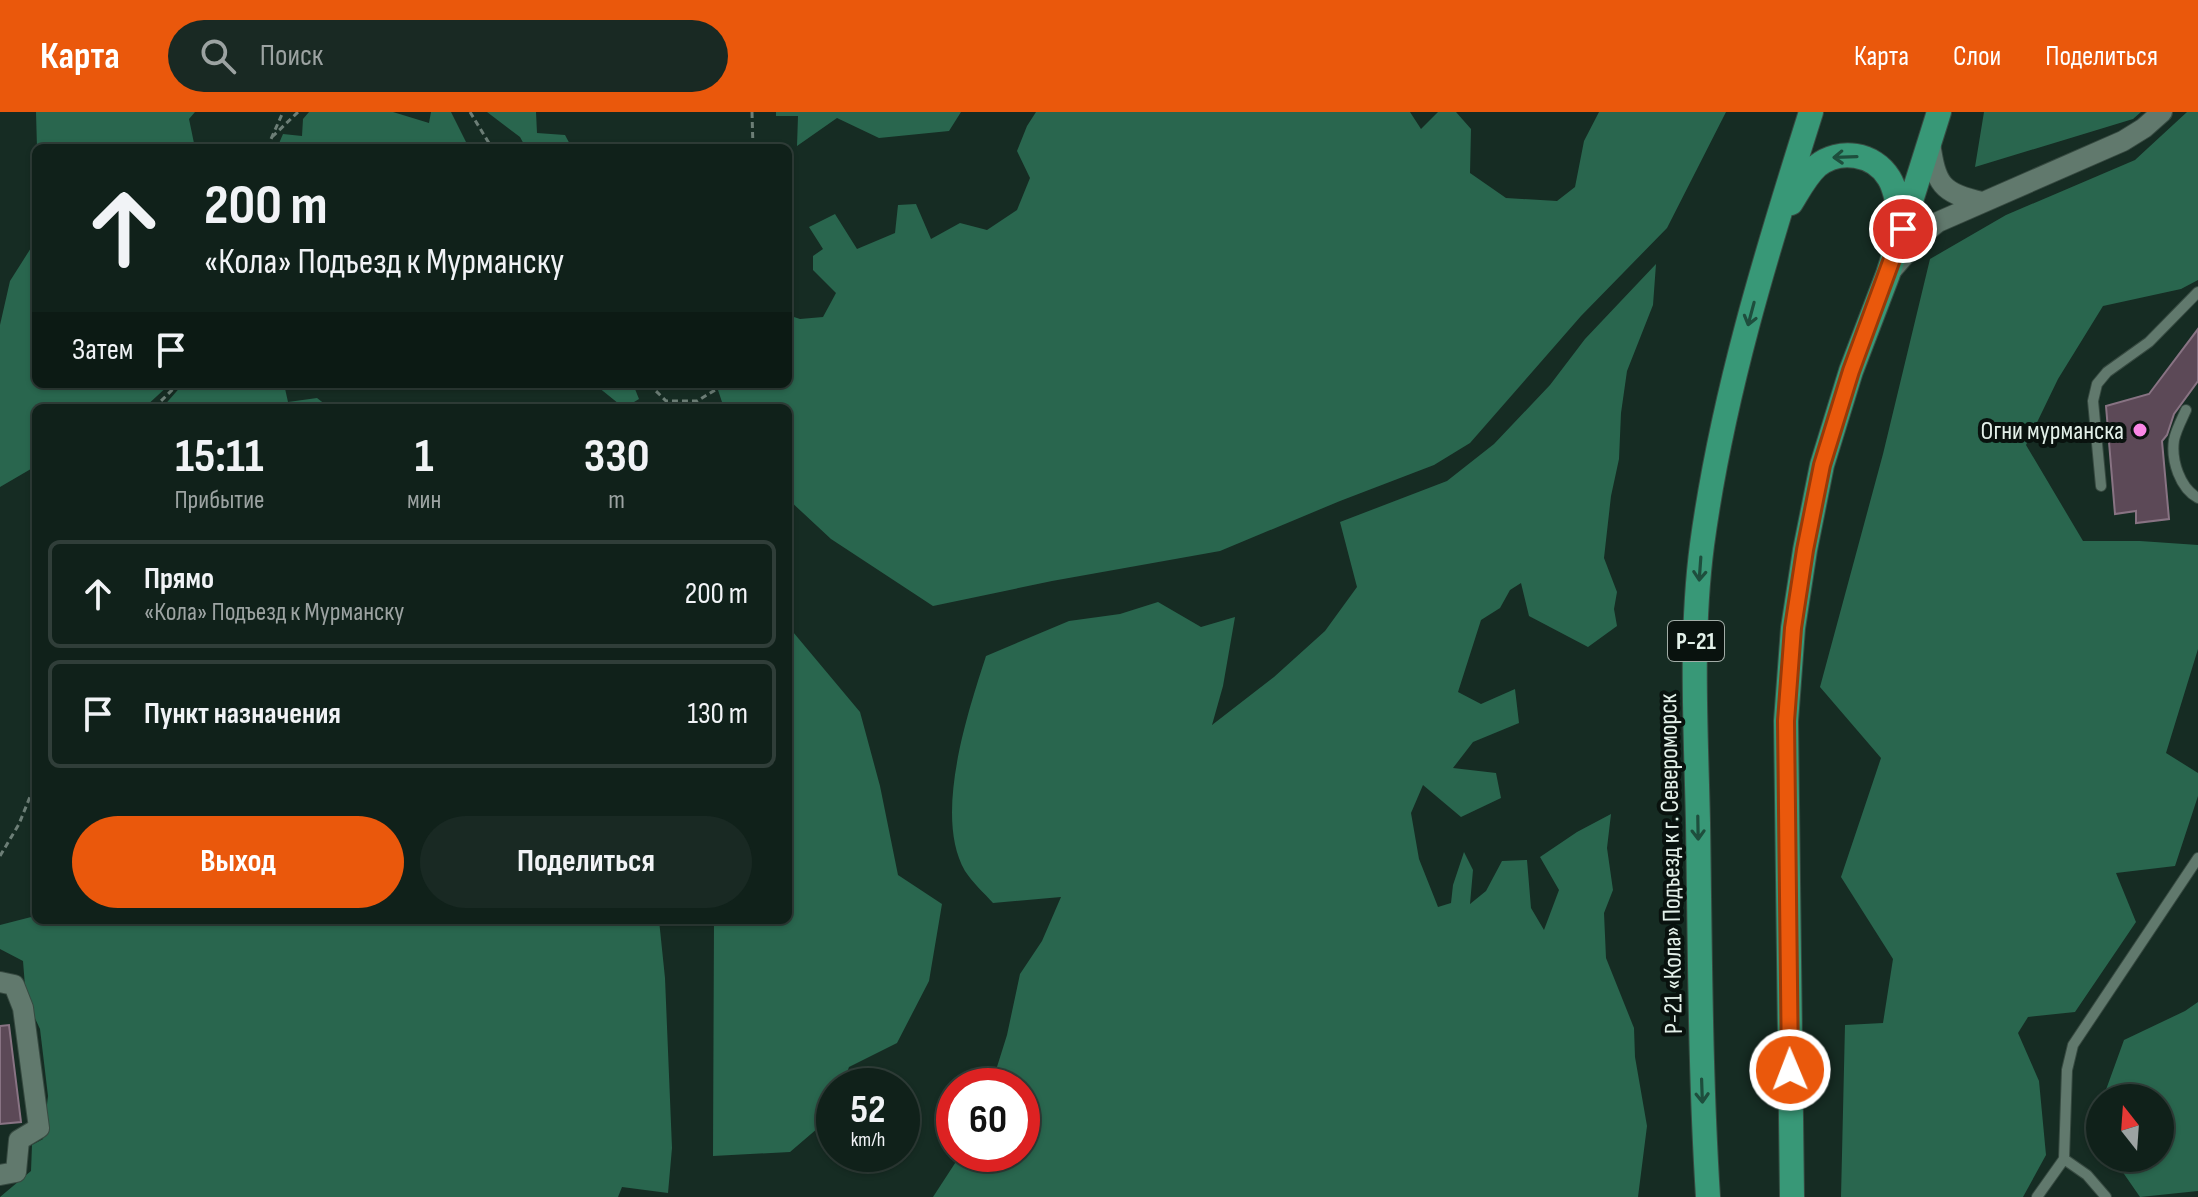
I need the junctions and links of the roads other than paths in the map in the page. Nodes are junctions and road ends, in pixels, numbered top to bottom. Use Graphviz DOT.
graph roads {
  1 [pos="1811,112"];
  2 [pos="1939,112"];
  3 [pos="2162,112"];
  4 [pos="1930,140"];
  5 [pos="1982,202"];
  6 [pos="1903,229"];
  7 [pos="1771,239"];
  8 [pos="1888,274"];
  9 [pos="2198,292"];
  10 [pos="2186,410"];
  11 [pos="2101,486"];
  12 [pos="2198,498"];
  13 [pos="2198,858"];
  14 [pos="0,982"];
  15 [pos="2064,1159"];
  16 [pos="0,1175"];
  17 [pos="1708,1197"];
  18 [pos="1792,1197"];
  19 [pos="2037,1197"];
  20 [pos="2106,1197"];
  1 -- 7 [label="main road, Р-21 «Кола» Подъезд к г. Североморск / Р-21"];
  2 -- 4 [label="main road"];
  3 -- 5 [label="street"];
  4 -- 5 [label="street"];
  4 -- 6 [label="main road"];
  5 -- 8 [label="street"];
  6 -- 7 [label="main road, one-way"];
  6 -- 8 [label="main road"];
  7 -- 17 [label="main road, Р-21 «Кола» Подъезд к г. Североморск / Р-21, one-way"];
  8 -- 18 [label="main road"];
  9 -- 11 [label="lane"];
  10 -- 12 [label="lane"];
  13 -- 15 [label="lane"];
  14 -- 16 [label="street"];
  15 -- 19 [label="lane"];
  15 -- 20 [label="lane"];
}
